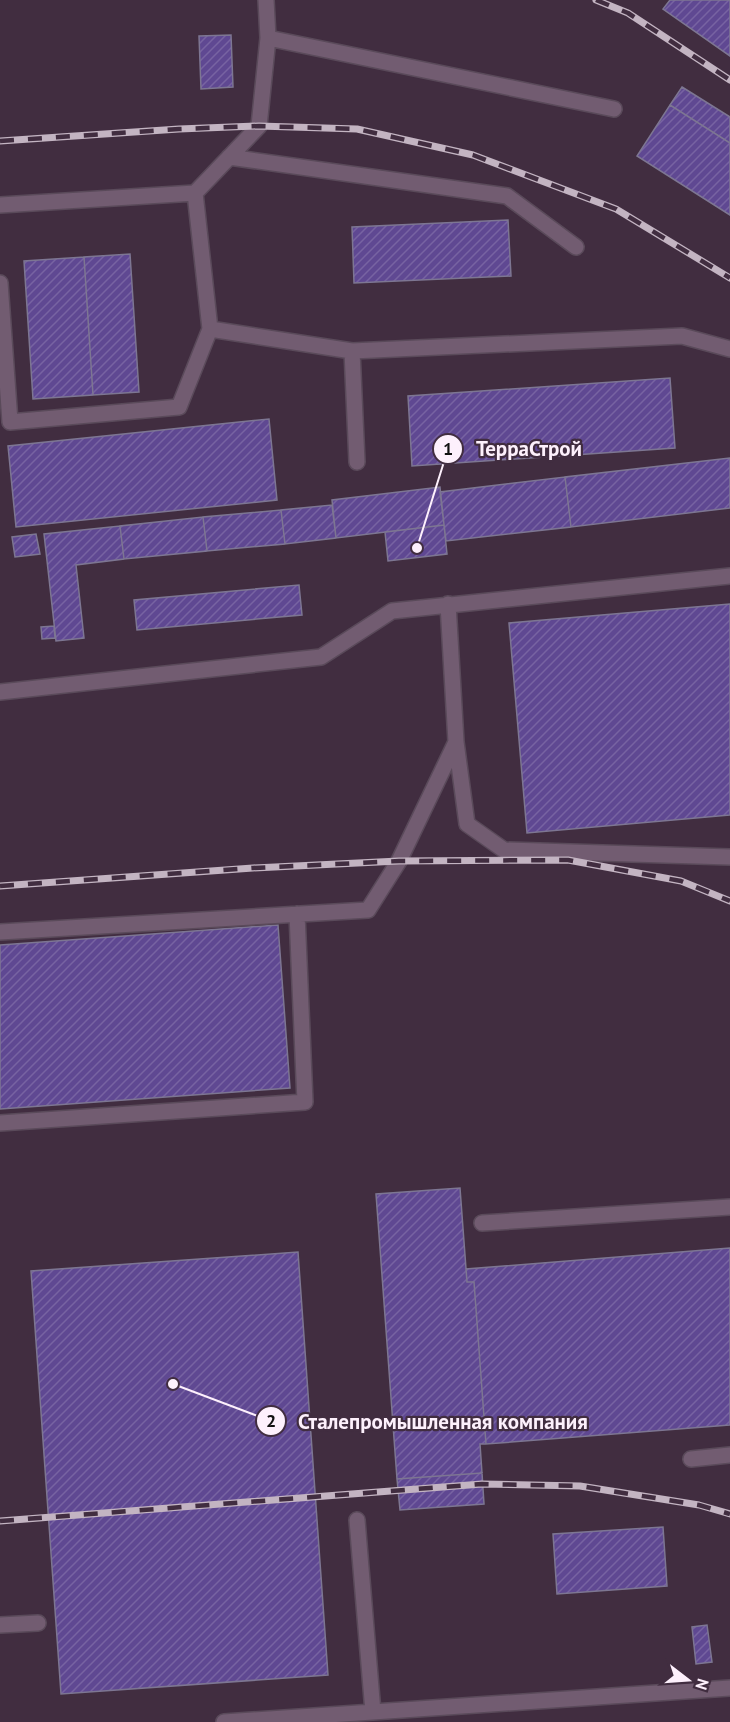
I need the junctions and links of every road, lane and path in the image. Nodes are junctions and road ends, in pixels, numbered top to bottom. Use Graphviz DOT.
graph roads {
  1 [pos="266,0"];
  2 [pos="268,38"];
  3 [pos="614,110"];
  4 [pos="229,158"];
  5 [pos="195,193"];
  6 [pos="0,205"];
  7 [pos="576,247"];
  8 [pos="0,283"];
  9 [pos="210,329"];
  10 [pos="730,349"];
  11 [pos="352,351"];
  12 [pos="357,462"];
  13 [pos="730,576"];
  14 [pos="448,604"];
  15 [pos="0,692"];
  16 [pos="456,742"];
  17 [pos="730,858"];
  18 [pos="297,914"];
  19 [pos="0,932"];
  20 [pos="0,1123"];
  21 [pos="730,1206"];
  22 [pos="482,1222"];
  23 [pos="730,1455"];
  24 [pos="691,1459"];
  25 [pos="357,1520"];
  26 [pos="38,1623"];
  27 [pos="0,1625"];
  28 [pos="730,1688"];
  29 [pos="373,1712"];
  30 [pos="224,1722"];
  1 -- 2 [label="lane"];
  2 -- 3 [label="lane"];
  2 -- 4 [label="lane"];
  4 -- 5 [label="lane"];
  4 -- 7 [label="lane"];
  5 -- 6 [label="lane"];
  5 -- 9 [label="lane"];
  8 -- 9 [label="lane"];
  9 -- 11 [label="lane"];
  10 -- 11 [label="lane"];
  11 -- 12 [label="lane"];
  13 -- 14 [label="lane"];
  14 -- 15 [label="lane"];
  14 -- 16 [label="lane"];
  16 -- 17 [label="lane"];
  16 -- 18 [label="lane"];
  18 -- 19 [label="lane"];
  18 -- 20 [label="lane"];
  21 -- 22 [label="lane"];
  23 -- 24 [label="lane"];
  25 -- 29 [label="lane"];
  26 -- 27 [label="lane"];
  28 -- 29 [label="lane"];
  29 -- 30 [label="lane"];
}
